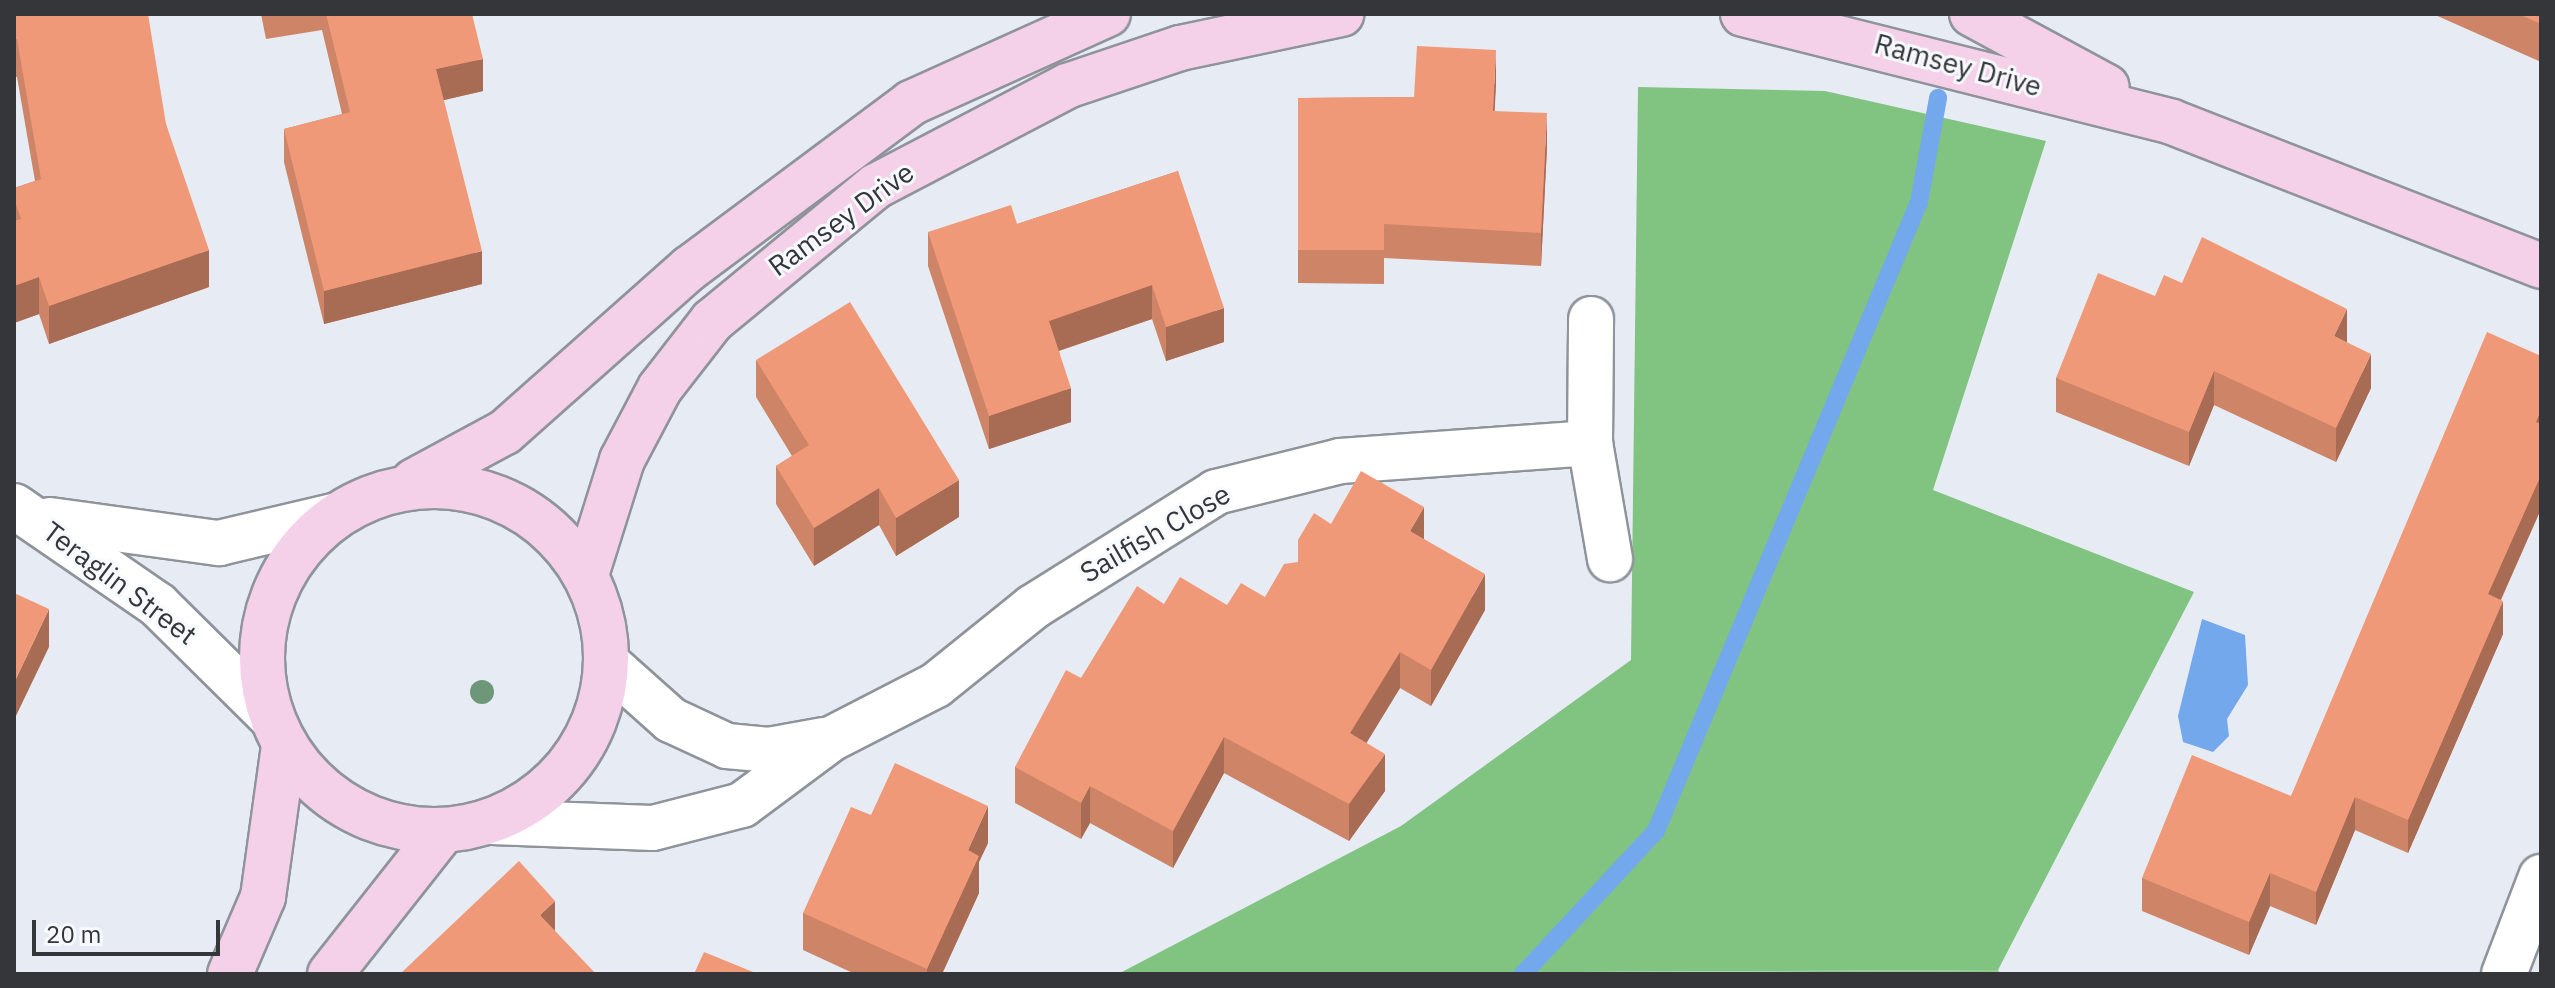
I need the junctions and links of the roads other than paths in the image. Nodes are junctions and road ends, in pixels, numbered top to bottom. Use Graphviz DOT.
graph roads {
  1 [pos="1108,14"];
  2 [pos="1341,14"];
  3 [pos="1743,14"];
  4 [pos="1972,14"];
  5 [pos="2172,122"];
  6 [pos="2541,266"];
  7 [pos="1591,319"];
  8 [pos="1590,443"];
  9 [pos="401,487"];
  10 [pos="25,512"];
  11 [pos="337,515"];
  12 [pos="1610,559"];
  13 [pos="586,575"];
  14 [pos="607,663"];
  15 [pos="278,731"];
  16 [pos="831,739"];
  17 [pos="492,822"];
  18 [pos="442,832"];
  19 [pos="2541,877"];
  20 [pos="230,974"];
  21 [pos="330,974"];
  22 [pos="2504,974"];
  1 -- 9 [label="main road, Ramsey Drive"];
  2 -- 13 [label="main road, Ramsey Drive"];
  3 -- 5 [label="main road, Ramsey Drive"];
  4 -- 5 [label="main road, Ramsey Drive"];
  5 -- 6 [label="main road, Ramsey Drive"];
  7 -- 8 [label="street"];
  8 -- 12 [label="street"];
  8 -- 16 [label="street, Sailfish Close"];
  9 -- 11 [label="main road, Ramsey Drive"];
  9 -- 13 [label="main road"];
  10 -- 11 [label="street, Teraglin Street"];
  10 -- 15 [label="street, Teraglin Street"];
  11 -- 15 [label="main road, Ramsey Drive"];
  13 -- 14 [label="main road"];
  14 -- 16 [label="street, Sailfish Close"];
  14 -- 17 [label="main road"];
  15 -- 18 [label="main road"];
  15 -- 20 [label="main road"];
  16 -- 17 [label="street, Sailfish Close"];
  17 -- 18 [label="main road"];
  18 -- 21 [label="main road"];
  19 -- 22 [label="street"];
}
